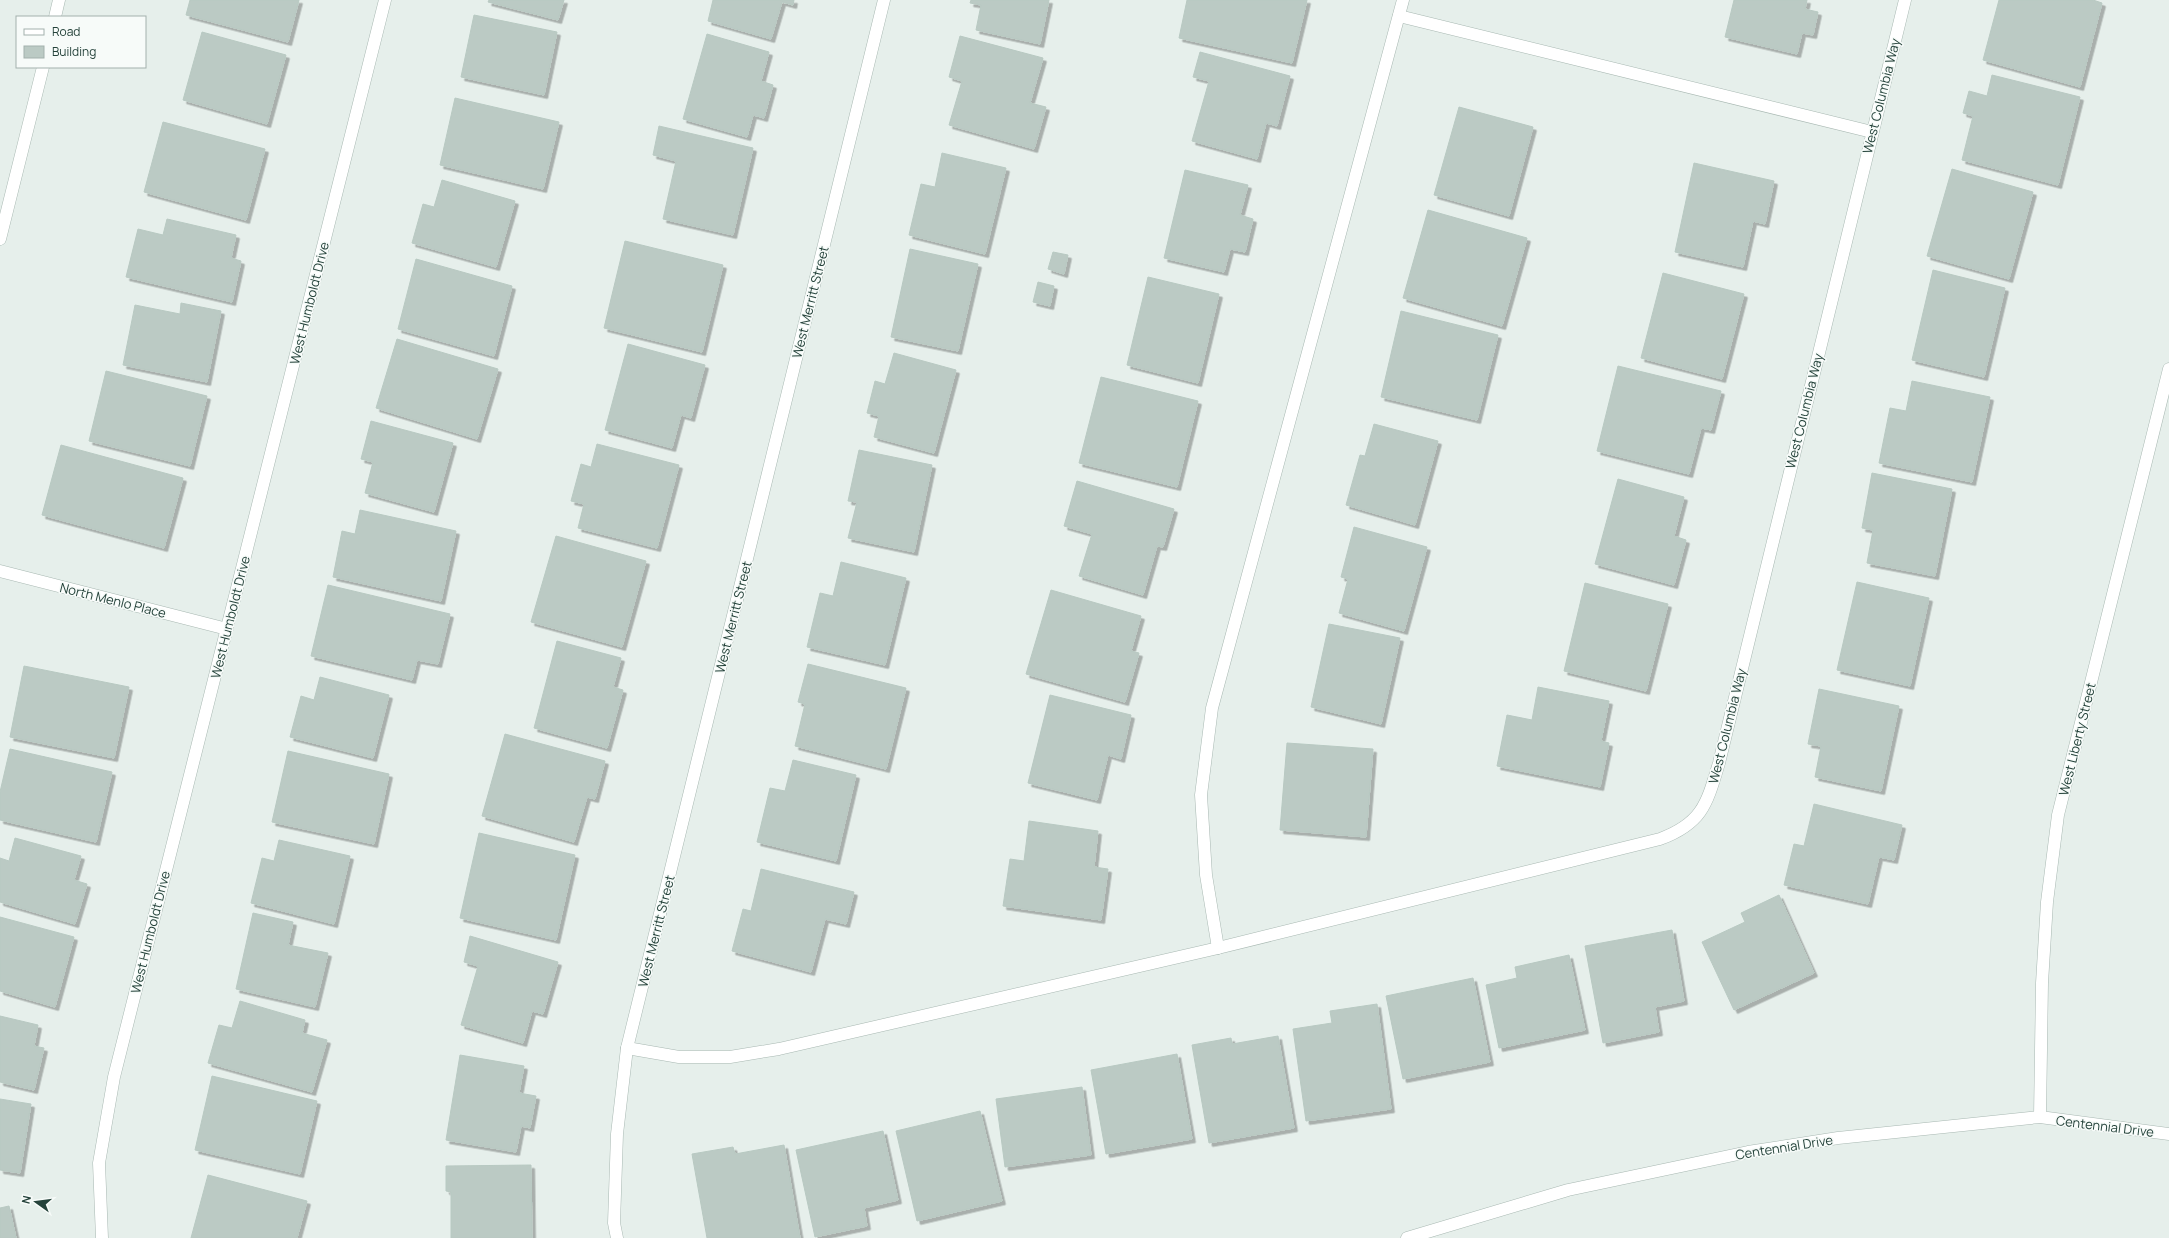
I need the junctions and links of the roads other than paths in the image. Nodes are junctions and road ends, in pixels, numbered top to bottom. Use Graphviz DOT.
graph roads {
  1 [pos="59,0"];
  2 [pos="385,0"];
  3 [pos="884,0"];
  4 [pos="1403,0"];
  5 [pos="1905,0"];
  6 [pos="55,16"];
  7 [pos="1399,16"];
  8 [pos="43,68"];
  9 [pos="1872,132"];
  10 [pos="0,239"];
  11 [pos="2169,369"];
  12 [pos="0,571"];
  13 [pos="227,629"];
  14 [pos="1218,948"];
  15 [pos="627,1048"];
  16 [pos="2040,1117"];
  17 [pos="2169,1134"];
  18 [pos="102,1238"];
  19 [pos="617,1238"];
  20 [pos="1407,1238"];
  1 -- 6 [label="street"];
  2 -- 13 [label="street, West Humboldt Drive"];
  3 -- 15 [label="street, West Merritt Street"];
  4 -- 7 [label="street"];
  5 -- 9 [label="street, West Columbia Way"];
  7 -- 9 [label="street"];
  7 -- 14 [label="street"];
  8 -- 10 [label="street"];
  9 -- 14 [label="street, West Columbia Way"];
  11 -- 16 [label="street, West Liberty Street"];
  12 -- 13 [label="street, North Menlo Place"];
  13 -- 18 [label="street, West Humboldt Drive"];
  14 -- 15 [label="street"];
  15 -- 19 [label="street, West Merritt Street"];
  16 -- 17 [label="street, Centennial Drive"];
  16 -- 20 [label="street, Centennial Drive"];
}
